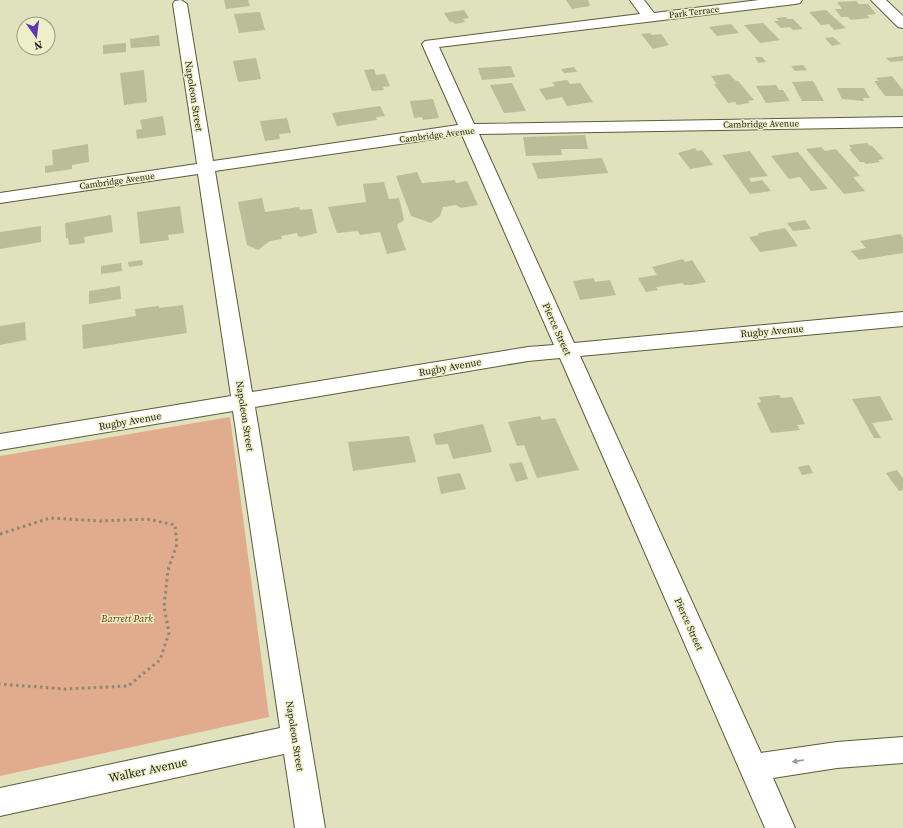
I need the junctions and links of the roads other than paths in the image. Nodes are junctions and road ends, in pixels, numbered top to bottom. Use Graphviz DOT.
graph roads {
  1 [pos="637,0"];
  2 [pos="796,0"];
  3 [pos="878,0"];
  4 [pos="180,4"];
  5 [pos="657,17"];
  6 [pos="903,24"];
  7 [pos="903,122"];
  8 [pos="468,129"];
  9 [pos="206,168"];
  10 [pos="0,198"];
  11 [pos="903,319"];
  12 [pos="566,350"];
  13 [pos="243,402"];
  14 [pos="0,442"];
  15 [pos="296,738"];
  16 [pos="903,750"];
  17 [pos="753,768"];
  18 [pos="0,802"];
  19 [pos="310,828"];
  20 [pos="780,828"];
  1 -- 5 [label="street"];
  2 -- 5 [label="street, Park Terrace"];
  3 -- 6 [label="street"];
  4 -- 9 [label="street, Napoleon Street"];
  5 -- 8 [label="street, Pierce Street"];
  7 -- 8 [label="street, Cambridge Avenue"];
  8 -- 9 [label="street, Cambridge Avenue"];
  8 -- 12 [label="street, Pierce Street"];
  9 -- 10 [label="street, Cambridge Avenue"];
  9 -- 13 [label="street, Napoleon Street"];
  11 -- 12 [label="street, Rugby Avenue"];
  12 -- 13 [label="street, Rugby Avenue"];
  12 -- 17 [label="street, Pierce Street"];
  13 -- 14 [label="street, Rugby Avenue"];
  13 -- 15 [label="street, Napoleon Street"];
  15 -- 18 [label="street, Walker Avenue"];
  15 -- 19 [label="street, Napoleon Street"];
  16 -- 17 [label="street, one-way"];
  17 -- 20 [label="street, Pierce Street"];
}
